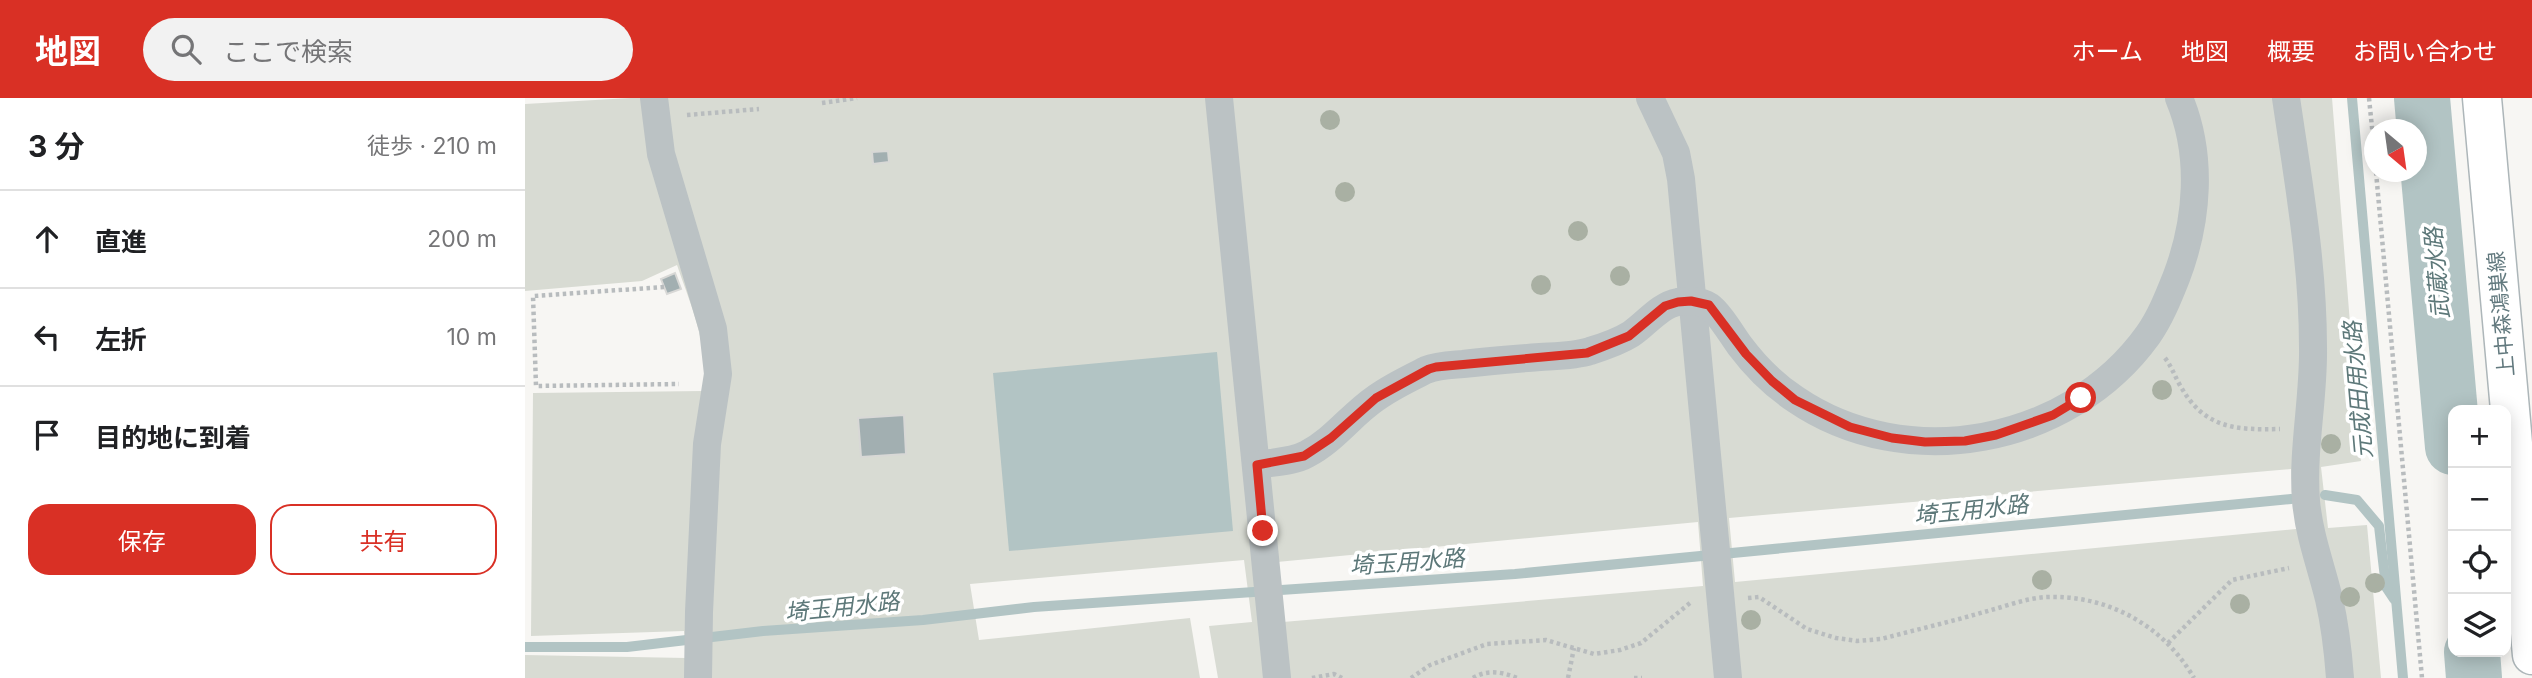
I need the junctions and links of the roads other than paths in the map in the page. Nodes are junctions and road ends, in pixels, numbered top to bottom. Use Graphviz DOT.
graph roads {
  1 [pos="1219,98"];
  2 [pos="1650,98"];
  3 [pos="2179,98"];
  4 [pos="2286,98"];
  5 [pos="2482,98"];
  6 [pos="655,108"];
  7 [pos="1691,301"];
  8 [pos="1257,465"];
  9 [pos="2532,655"];
  10 [pos="699,669"];
  11 [pos="1277,678"];
  12 [pos="1728,678"];
  13 [pos="2340,678"];
  1 -- 8 [label="street"];
  2 -- 7 [label="street"];
  3 -- 7 [label="street"];
  4 -- 13 [label="street"];
  5 -- 9 [label="main road, 上中森鴻巣線"];
  6 -- 10 [label="street"];
  7 -- 8 [label="street"];
  7 -- 12 [label="street"];
  8 -- 11 [label="street"];
}
